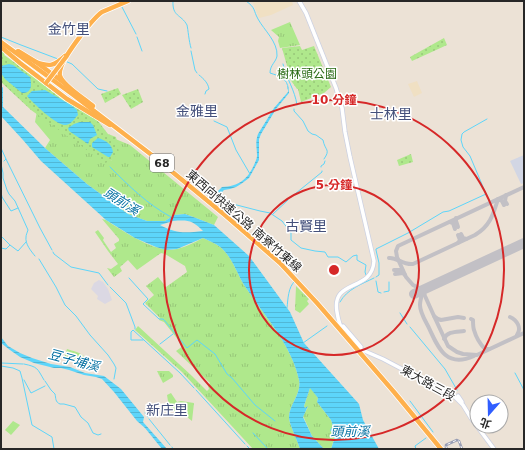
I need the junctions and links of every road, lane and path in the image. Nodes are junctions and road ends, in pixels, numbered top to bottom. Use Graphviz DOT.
graph roads {
  1 [pos="121,1"];
  2 [pos="124,1"];
  3 [pos="128,1"];
  4 [pos="298,1"];
  5 [pos="89,26"];
  6 [pos="1,44"];
  7 [pos="65,56"];
  8 [pos="36,62"];
  9 [pos="52,74"];
  10 [pos="45,82"];
  11 [pos="67,85"];
  12 [pos="41,87"];
  13 [pos="110,124"];
  14 [pos="458,396"];
  15 [pos="463,405"];
  16 [pos="440,449"];
  17 [pos="494,449"];
  1 -- 5 [label="highway"];
  2 -- 5 [label="highway"];
  3 -- 5 [label="highway"];
  4 -- 15 [label="main road, 東大路三段"];
  5 -- 7 [label="highway"];
  6 -- 8 [label="highway"];
  6 -- 10 [label="highway"];
  6 -- 13 [label="highway, 東西向快速公路 南寮竹東線 / 68"];
  7 -- 8 [label="highway"];
  7 -- 9 [label="highway, bridge"];
  7 -- 11 [label="highway, bridge"];
  8 -- 9 [label="highway"];
  9 -- 10 [label="highway, bridge"];
  9 -- 11 [label="highway"];
  10 -- 12 [label="highway"];
  10 -- 13 [label="highway"];
  11 -- 13 [label="highway"];
  13 -- 16 [label="highway, 東西向快速公路 南寮竹東線 / 68"];
  14 -- 15 [label="main road"];
  15 -- 17 [label="main road, 東大路三段"];
}
